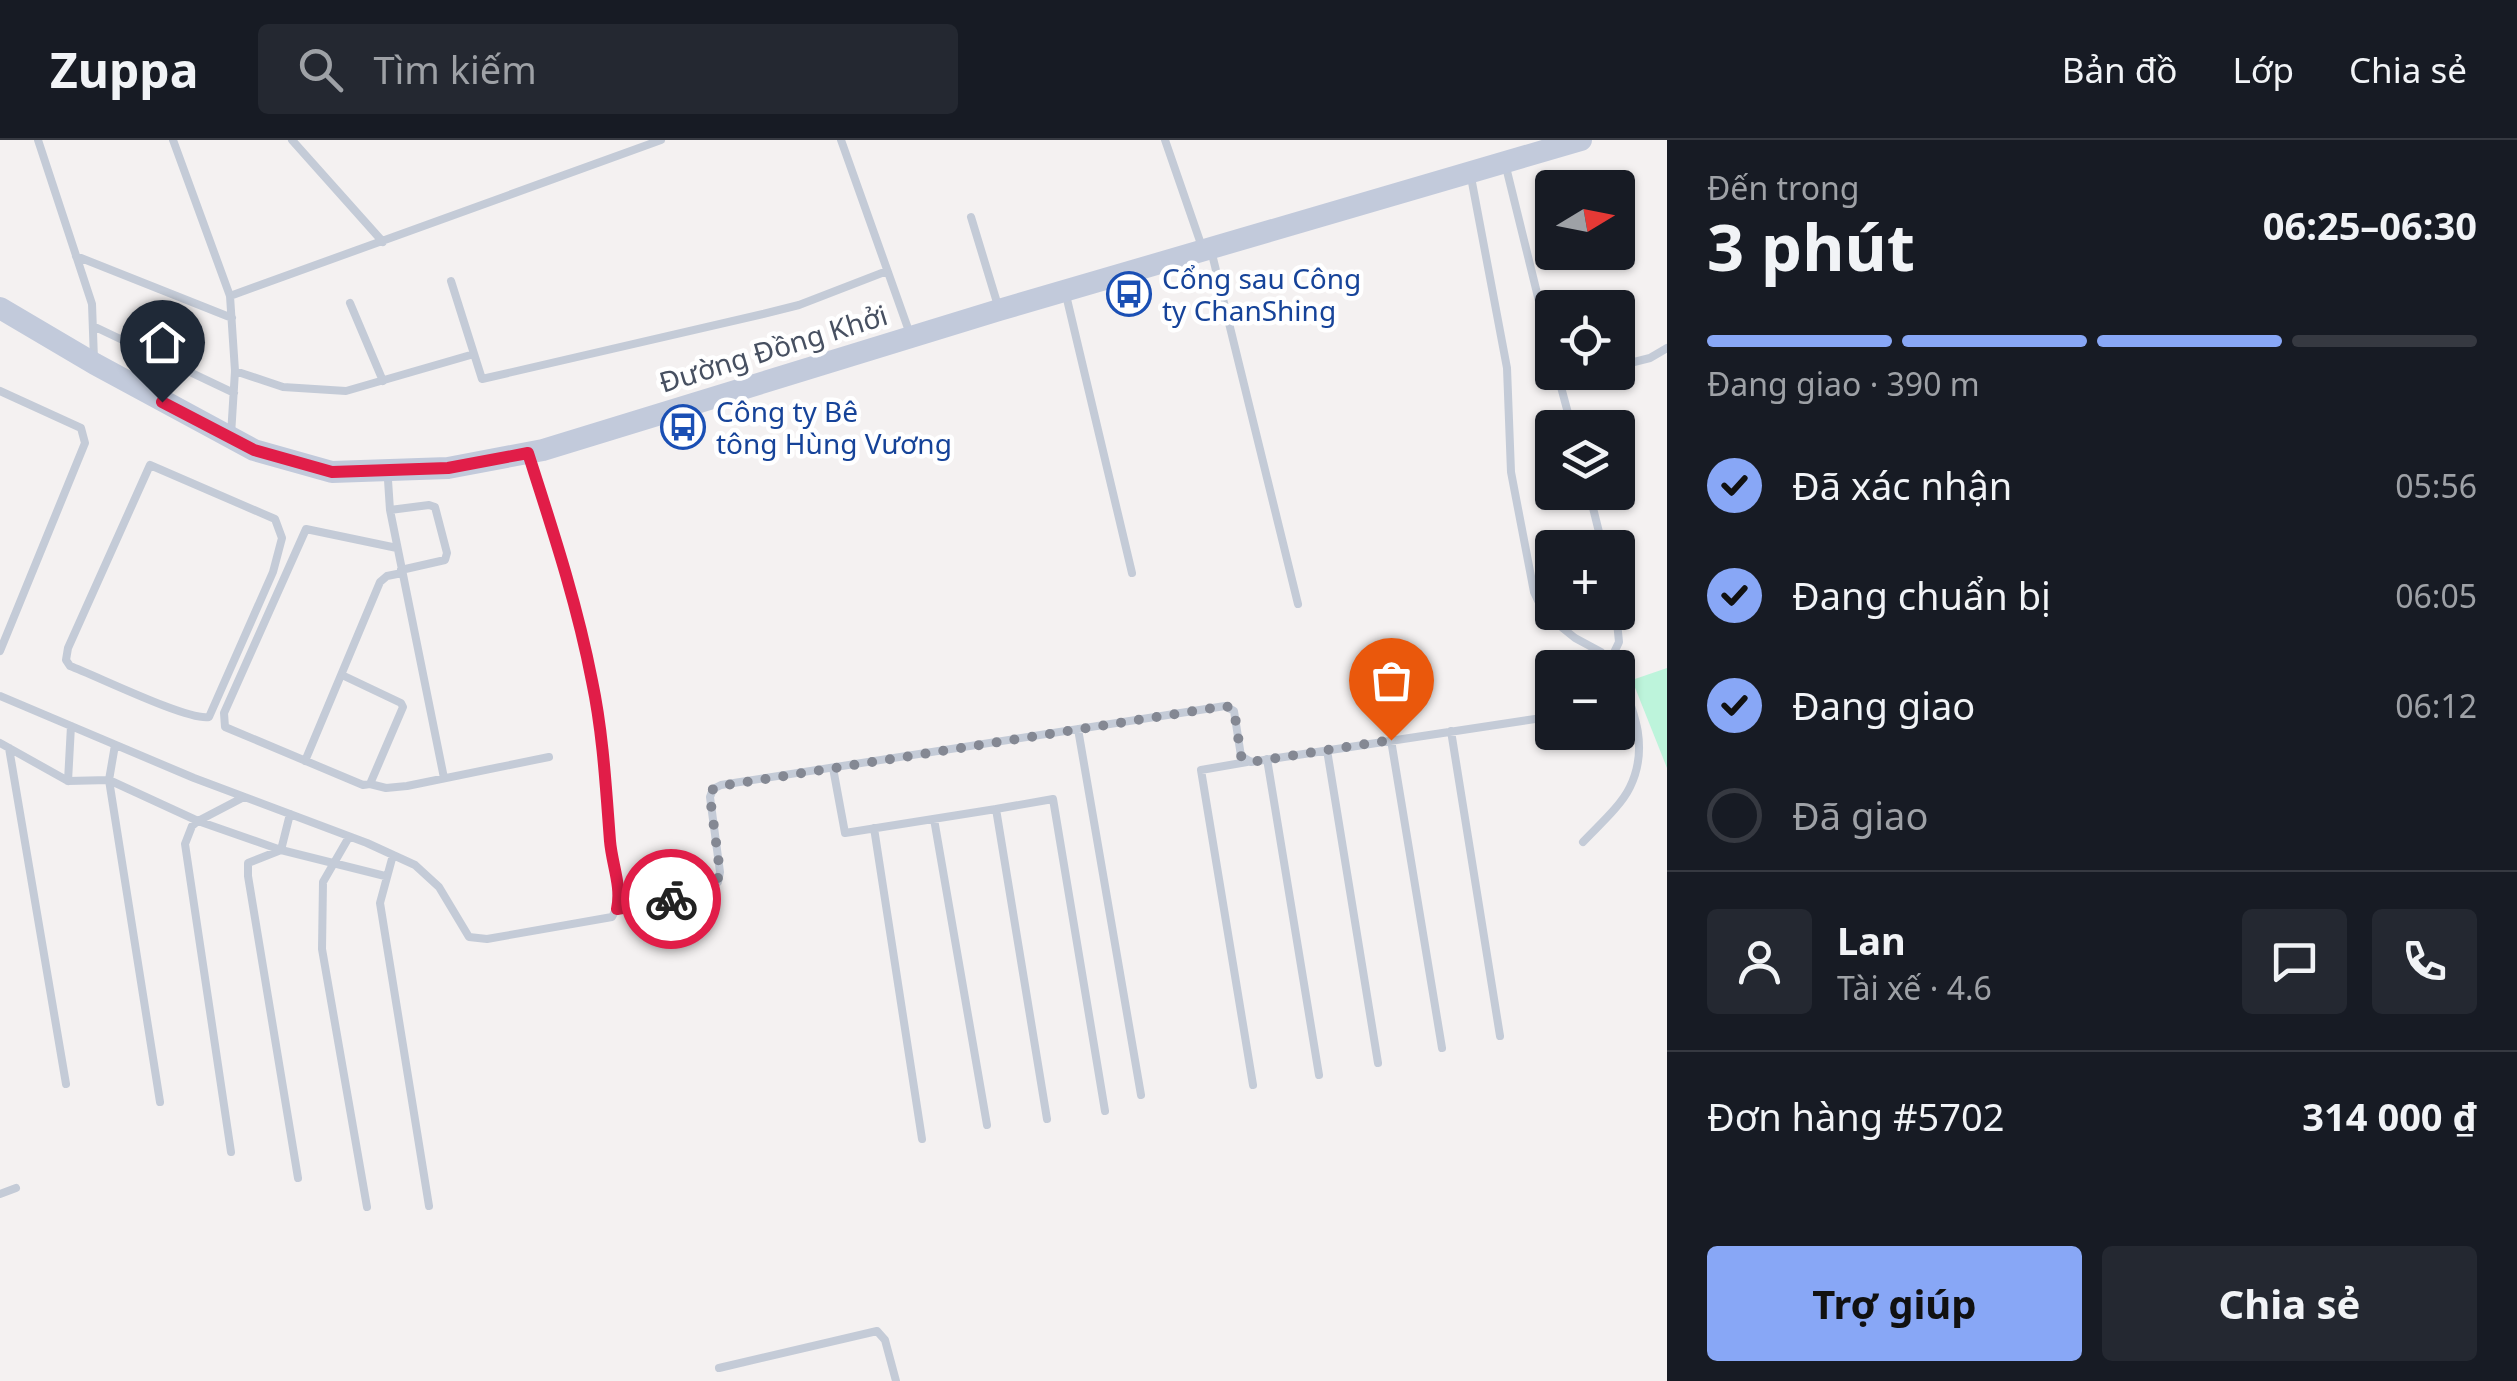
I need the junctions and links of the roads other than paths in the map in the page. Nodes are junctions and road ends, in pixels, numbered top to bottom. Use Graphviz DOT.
graph roads {
  1 [pos="38,140"];
  2 [pos="173,140"];
  3 [pos="292,140"];
  4 [pos="661,140"];
  5 [pos="841,140"];
  6 [pos="1165,140"];
  7 [pos="1581,140"];
  8 [pos="628,145"];
  9 [pos="1505,162"];
  10 [pos="1470,172"];
  11 [pos="971,218"];
  12 [pos="383,242"];
  13 [pos="1208,250"];
  14 [pos="76,256"];
  15 [pos="888,271"];
  16 [pos="451,280"];
  17 [pos="1536,290"];
  18 [pos="1065,291"];
  19 [pos="230,296"];
  20 [pos="350,303"];
  21 [pos="0,308"];
  22 [pos="999,310"];
  23 [pos="232,318"];
  24 [pos="93,326"];
  25 [pos="911,338"];
  26 [pos="1667,348"];
  27 [pos="474,354"];
  28 [pos="1635,362"];
  29 [pos="94,364"];
  30 [pos="235,371"];
  31 [pos="383,382"];
  32 [pos="0,391"];
  33 [pos="234,393"];
  34 [pos="230,439"];
  35 [pos="528,453"];
  36 [pos="150,465"];
  37 [pos="388,480"];
  38 [pos="390,510"];
  39 [pos="397,548"];
  40 [pos="402,571"];
  41 [pos="1132,573"];
  42 [pos="1298,604"];
  43 [pos="1593,650"];
  44 [pos="0,652"];
  45 [pos="342,675"];
  46 [pos="0,696"];
  47 [pos="426,701"];
  48 [pos="403,707"];
  49 [pos="1635,713"];
  50 [pos="1535,719"];
  51 [pos="71,726"];
  52 [pos="1078,729"];
  53 [pos="1450,732"];
  54 [pos="1391,740"];
  55 [pos="0,743"];
  56 [pos="115,745"];
  57 [pos="9,748"];
  58 [pos="1328,750"];
  59 [pos="548,758"];
  60 [pos="1267,759"];
  61 [pos="305,761"];
  62 [pos="1251,762"];
  63 [pos="833,768"];
  64 [pos="444,778"];
  65 [pos="109,780"];
  66 [pos="68,781"];
  67 [pos="370,784"];
  68 [pos="244,797"];
  69 [pos="996,808"];
  70 [pos="290,814"];
  71 [pos="934,819"];
  72 [pos="198,821"];
  73 [pos="874,828"];
  74 [pos="349,837"];
  75 [pos="1584,842"];
  76 [pos="281,850"];
  77 [pos="394,855"];
  78 [pos="333,865"];
  79 [pos="385,876"];
  80 [pos="617,909"];
  81 [pos="1500,1036"];
  82 [pos="1442,1048"];
  83 [pos="1378,1063"];
  84 [pos="1319,1074"];
  85 [pos="66,1084"];
  86 [pos="1253,1085"];
  87 [pos="1141,1095"];
  88 [pos="160,1102"];
  89 [pos="1105,1111"];
  90 [pos="1047,1118"];
  91 [pos="987,1126"];
  92 [pos="922,1139"];
  93 [pos="231,1152"];
  94 [pos="298,1178"];
  95 [pos="16,1188"];
  96 [pos="0,1194"];
  97 [pos="428,1206"];
  98 [pos="367,1207"];
  99 [pos="719,1368"];
  100 [pos="896,1381"];
  1 -- 14 [label="lane"];
  2 -- 19 [label="lane"];
  3 -- 12 [label="lane"];
  4 -- 8 [label="lane"];
  5 -- 15 [label="lane"];
  6 -- 13 [label="lane"];
  7 -- 9 [label="main road, Đường Đồng Khởi"];
  8 -- 12 [label="lane"];
  9 -- 10 [label="main road, Đường Đồng Khởi"];
  9 -- 17 [label="lane"];
  10 -- 13 [label="main road, Đường Đồng Khởi"];
  10 -- 43 [label="lane"];
  11 -- 22 [label="lane"];
  12 -- 19 [label="lane"];
  13 -- 18 [label="main road, Đường Đồng Khởi"];
  13 -- 42 [label="lane"];
  14 -- 23 [label="lane"];
  14 -- 24 [label="lane"];
  15 -- 25 [label="lane"];
  15 -- 27 [label="lane"];
  16 -- 27 [label="lane"];
  18 -- 22 [label="main road, Đường Đồng Khởi"];
  18 -- 41 [label="lane"];
  19 -- 23 [label="lane"];
  20 -- 31 [label="lane"];
  21 -- 29 [label="main road, Đường Đồng Khởi"];
  22 -- 25 [label="main road, Đường Đồng Khởi"];
  23 -- 30 [label="lane"];
  24 -- 29 [label="lane"];
  24 -- 33 [label="lane"];
  25 -- 35 [label="main road, Đường Đồng Khởi"];
  26 -- 28 [label="lane"];
  27 -- 31 [label="lane"];
  29 -- 34 [label="main road, Đường Đồng Khởi"];
  30 -- 31 [label="lane"];
  30 -- 33 [label="lane"];
  32 -- 44 [label="lane"];
  33 -- 34 [label="lane"];
  34 -- 35 [label="main road, Đường Đồng Khởi"];
  35 -- 80 [label="lane"];
  36 -- 36 [label="lane"];
  37 -- 38 [label="lane"];
  38 -- 39 [label="lane"];
  38 -- 40 [label="lane"];
  39 -- 40 [label="lane"];
  39 -- 61 [label="lane"];
  40 -- 45 [label="lane"];
  40 -- 47 [label="lane"];
  45 -- 48 [label="lane"];
  45 -- 61 [label="lane"];
  46 -- 51 [label="lane"];
  47 -- 48 [label="lane"];
  47 -- 64 [label="lane"];
  48 -- 67 [label="lane"];
  49 -- 75 [label="lane"];
  50 -- 53 [label="lane"];
  51 -- 56 [label="lane"];
  51 -- 66 [label="lane"];
  52 -- 62 [label="lane"];
  52 -- 63 [label="lane"];
  52 -- 87 [label="lane"];
  53 -- 54 [label="lane"];
  53 -- 81 [label="lane"];
  54 -- 58 [label="lane"];
  54 -- 82 [label="lane"];
  55 -- 57 [label="lane"];
  56 -- 65 [label="lane"];
  56 -- 68 [label="lane"];
  57 -- 66 [label="lane"];
  57 -- 85 [label="lane"];
  58 -- 60 [label="lane"];
  58 -- 83 [label="lane"];
  59 -- 64 [label="lane"];
  60 -- 62 [label="lane"];
  60 -- 84 [label="lane"];
  61 -- 67 [label="lane"];
  62 -- 86 [label="lane"];
  63 -- 73 [label="lane"];
  63 -- 80 [label="lane"];
  64 -- 67 [label="lane"];
  65 -- 66 [label="lane"];
  65 -- 72 [label="lane"];
  65 -- 88 [label="lane"];
  68 -- 70 [label="lane"];
  68 -- 72 [label="lane"];
  69 -- 71 [label="lane"];
  69 -- 89 [label="lane"];
  69 -- 90 [label="lane"];
  70 -- 74 [label="lane"];
  70 -- 76 [label="lane"];
  71 -- 73 [label="lane"];
  71 -- 91 [label="lane"];
  72 -- 76 [label="lane"];
  72 -- 93 [label="lane"];
  73 -- 92 [label="lane"];
  74 -- 77 [label="lane"];
  74 -- 78 [label="lane"];
  76 -- 78 [label="lane"];
  76 -- 94 [label="lane"];
  77 -- 79 [label="lane"];
  77 -- 80 [label="lane"];
  78 -- 79 [label="lane"];
  78 -- 98 [label="lane"];
  79 -- 97 [label="lane"];
  95 -- 96 [label="lane"];
  99 -- 100 [label="lane"];
}
